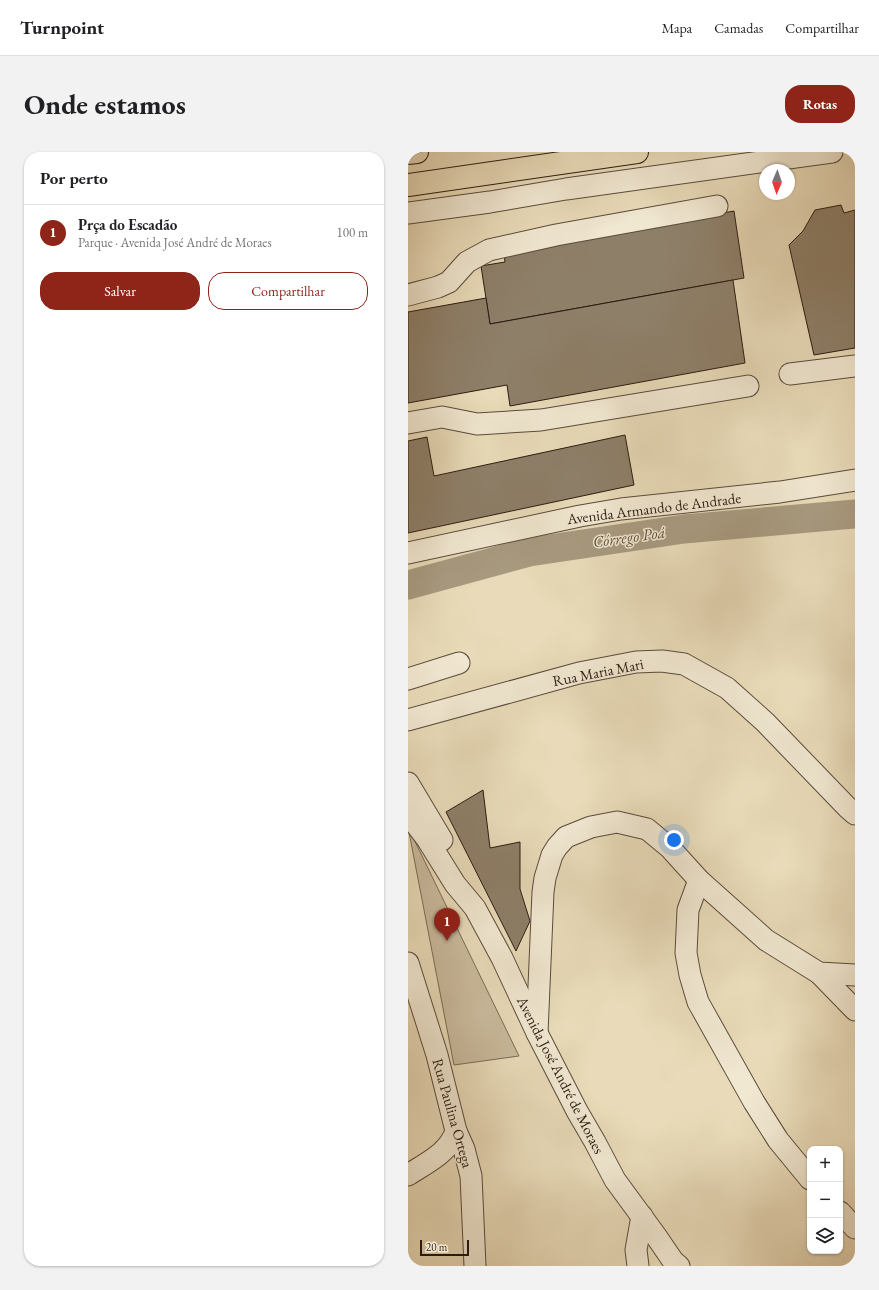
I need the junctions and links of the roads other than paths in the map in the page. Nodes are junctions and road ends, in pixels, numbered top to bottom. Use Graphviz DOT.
graph roads {
  1 [pos="417,152"];
  2 [pos="637,152"];
  3 [pos="832,152"];
  4 [pos="408,153"];
  5 [pos="408,185"];
  6 [pos="717,206"];
  7 [pos="408,213"];
  8 [pos="408,294"];
  9 [pos="855,366"];
  10 [pos="790,374"];
  11 [pos="748,386"];
  12 [pos="408,423"];
  13 [pos="855,480"];
  14 [pos="408,553"];
  15 [pos="459,663"];
  16 [pos="408,679"];
  17 [pos="408,720"];
  18 [pos="408,783"];
  19 [pos="408,814"];
  20 [pos="855,814"];
  21 [pos="699,880"];
  22 [pos="475,908"];
  23 [pos="408,963"];
  24 [pos="819,973"];
  25 [pos="855,975"];
  26 [pos="855,1010"];
  27 [pos="537,1032"];
  28 [pos="456,1132"];
  29 [pos="437,1156"];
  30 [pos="408,1158"];
  31 [pos="807,1174"];
  32 [pos="408,1175"];
  33 [pos="472,1191"];
  34 [pos="843,1215"];
  35 [pos="642,1216"];
  36 [pos="855,1228"];
  37 [pos="656,1236"];
  38 [pos="475,1266"];
  39 [pos="638,1266"];
  40 [pos="679,1266"];
  41 [pos="696,1266"];
  1 -- 4 [label="highway"];
  2 -- 5 [label="highway"];
  3 -- 7 [label="street"];
  6 -- 8 [label="street"];
  9 -- 10 [label="street"];
  11 -- 12 [label="street"];
  13 -- 14 [label="street, Avenida Armando de Andrade"];
  15 -- 16 [label="street"];
  17 -- 20 [label="street, Rua Maria Mari"];
  18 -- 22 [label="street, Avenida José André de Moraes"];
  19 -- 22 [label="street, Avenida José André de Moraes"];
  21 -- 24 [label="street"];
  21 -- 27 [label="street"];
  21 -- 31 [label="street"];
  22 -- 27 [label="street, Avenida José André de Moraes"];
  23 -- 28 [label="street, Rua Paulina Ortega"];
  24 -- 25 [label="street"];
  24 -- 26 [label="street"];
  27 -- 35 [label="street, Avenida José André de Moraes"];
  28 -- 29 [label="street"];
  28 -- 30 [label="street"];
  28 -- 33 [label="street, Rua Paulina Ortega"];
  29 -- 32 [label="street"];
  29 -- 33 [label="street"];
  33 -- 38 [label="street, Rua Paulina Ortega"];
  34 -- 36 [label="street"];
  35 -- 37 [label="street, Avenida José André de Moraes"];
  35 -- 39 [label="street"];
  37 -- 40 [label="street, Avenida José André de Moraes"];
  37 -- 41 [label="street, Avenida José André de Moraes"];
}
